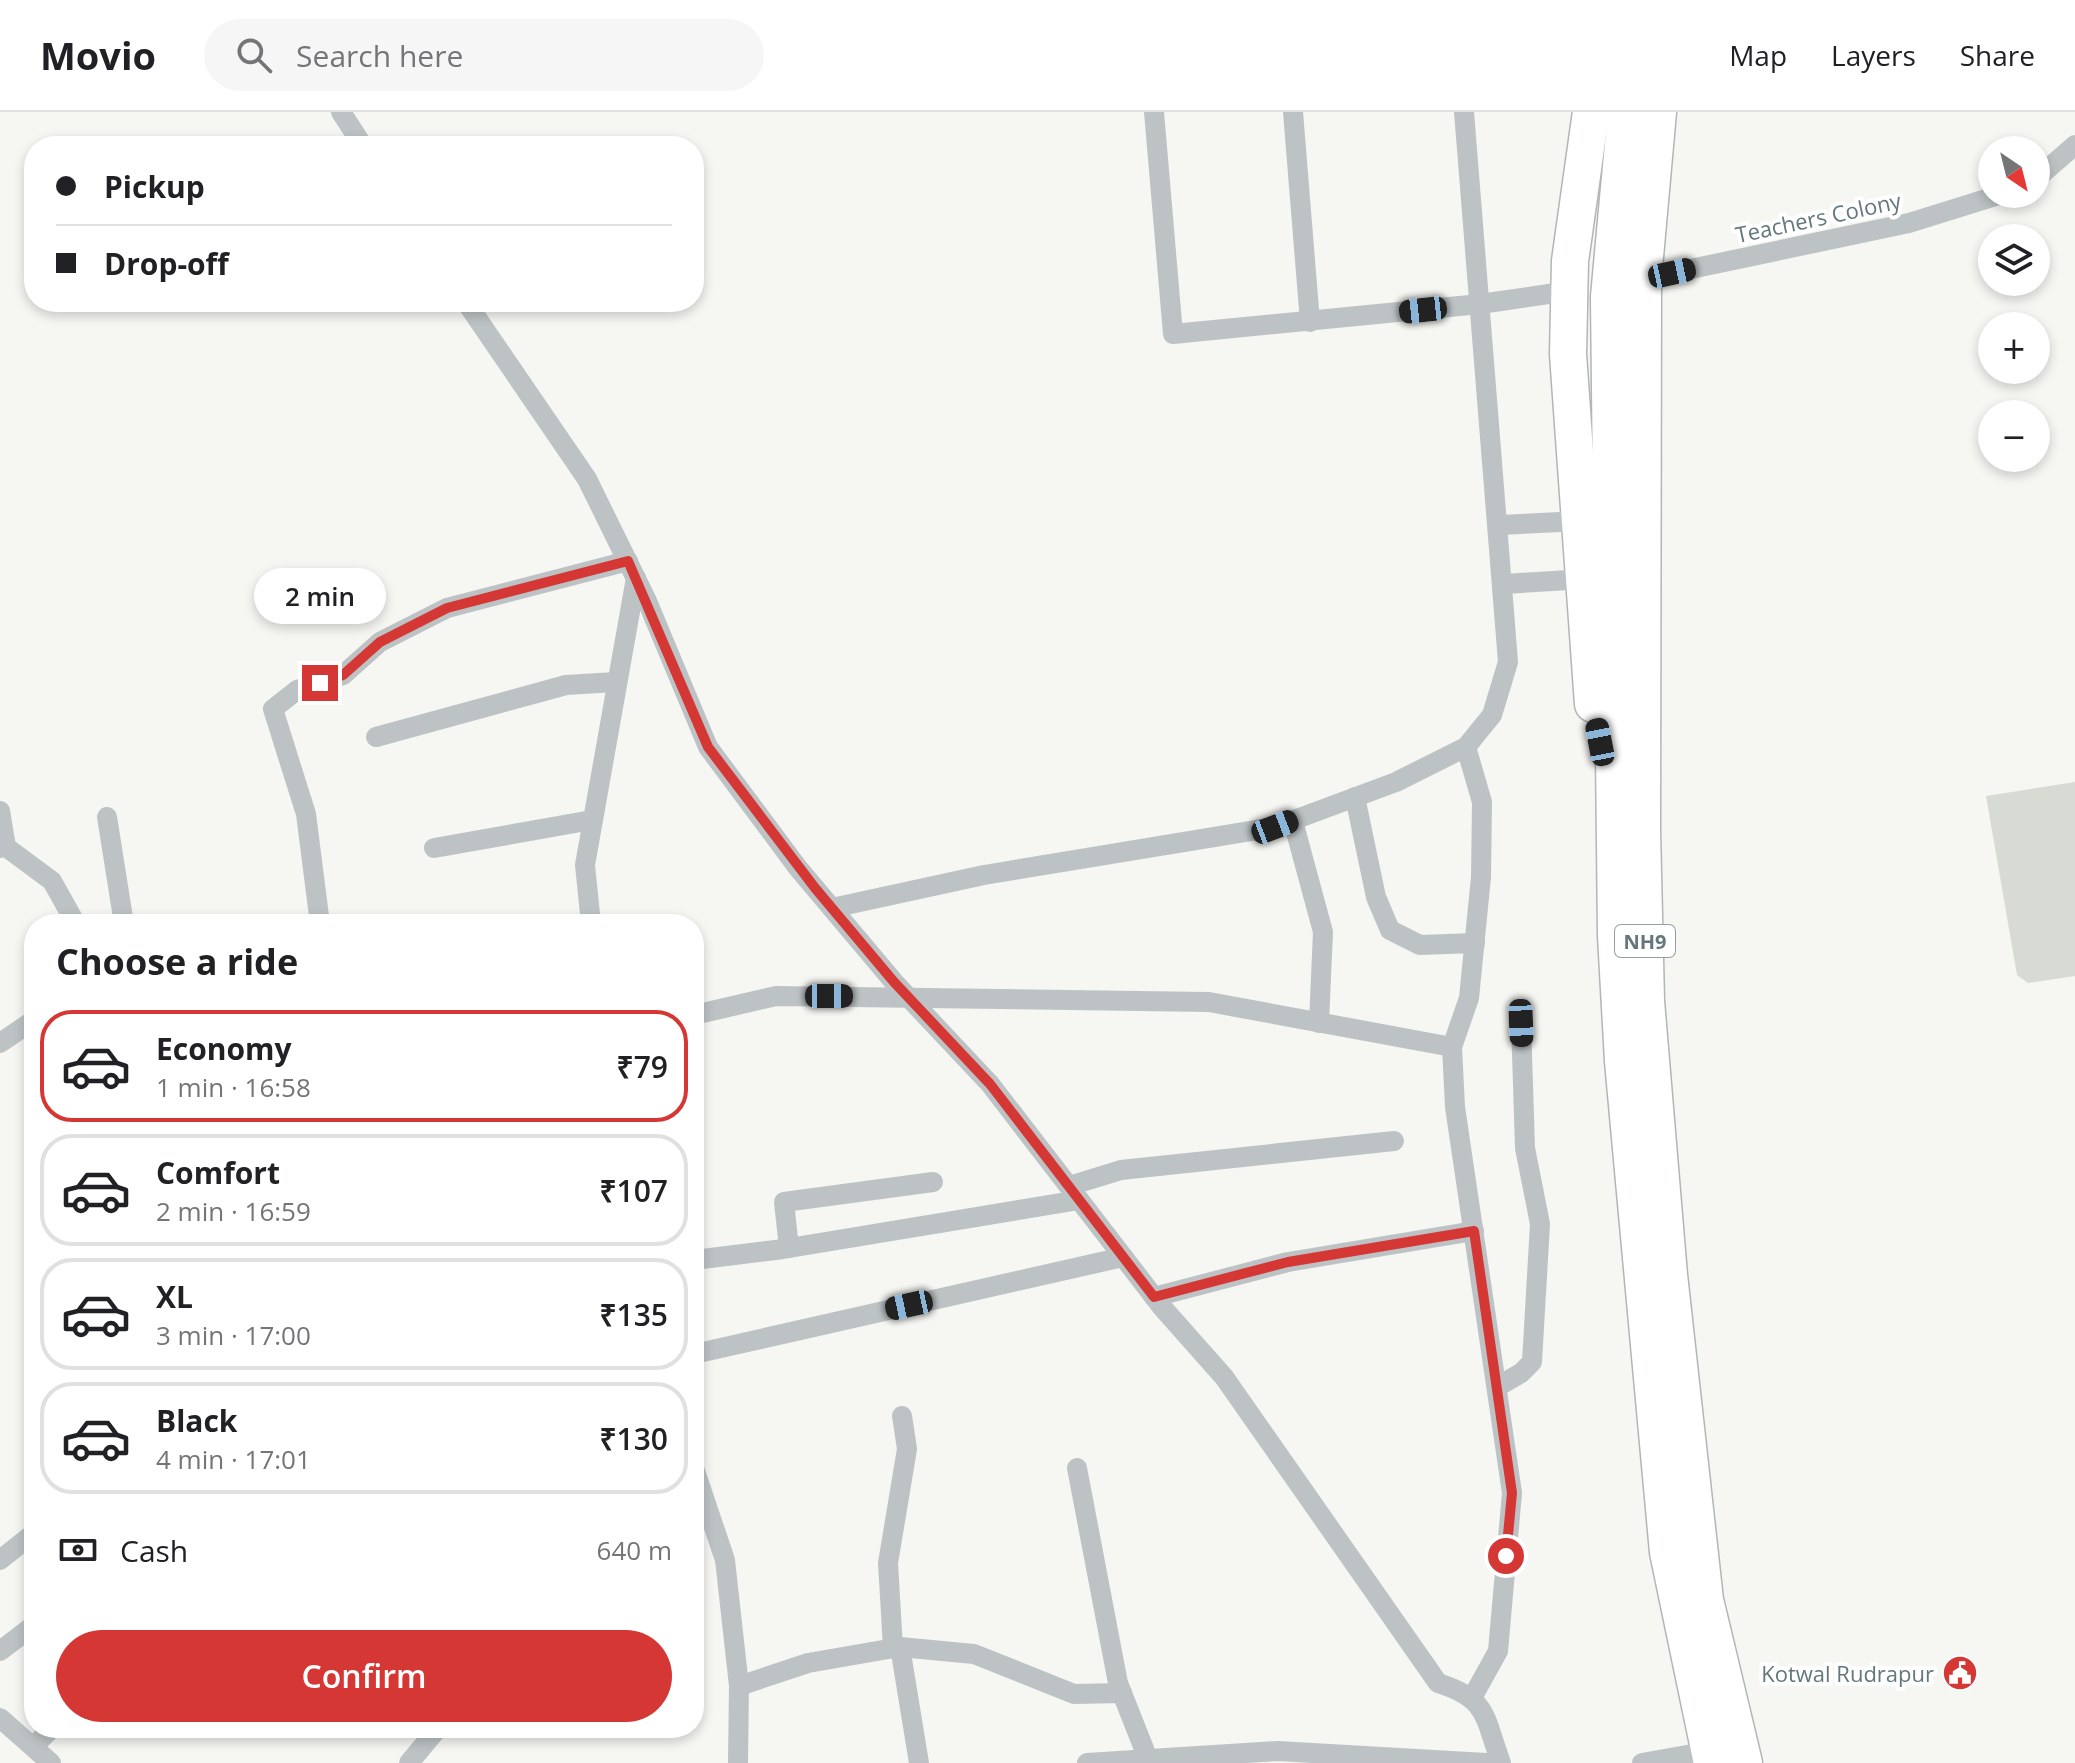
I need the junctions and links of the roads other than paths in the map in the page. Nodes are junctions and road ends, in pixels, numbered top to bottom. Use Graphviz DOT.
graph roads {
  1 [pos="341,112"];
  2 [pos="1154,112"];
  3 [pos="1293,112"];
  4 [pos="1464,112"];
  5 [pos="1591,112"];
  6 [pos="1626,112"];
  7 [pos="1658,112"];
  8 [pos="357,136"];
  9 [pos="2075,145"];
  10 [pos="2050,167"];
  11 [pos="1978,201"];
  12 [pos="1643,279"];
  13 [pos="1569,291"];
  14 [pos="1480,304"];
  15 [pos="473,312"];
  16 [pos="1310,322"];
  17 [pos="1581,521"];
  18 [pos="1500,525"];
  19 [pos="632,570"];
  20 [pos="1585,579"];
  21 [pos="1504,584"];
  22 [pos="616,682"];
  23 [pos="376,737"];
  24 [pos="1466,747"];
  25 [pos="1355,797"];
  26 [pos="0,811"];
  27 [pos="107,817"];
  28 [pos="592,820"];
  29 [pos="1293,821"];
  30 [pos="1629,830"];
  31 [pos="3,848"];
  32 [pos="434,848"];
  33 [pos="832,908"];
  34 [pos="70,914"];
  35 [pos="122,914"];
  36 [pos="319,914"];
  37 [pos="590,914"];
  38 [pos="1475,943"];
  39 [pos="908,997"];
  40 [pos="704,1013"];
  41 [pos="1319,1023"];
  42 [pos="1521,1023"];
  43 [pos="24,1027"];
  44 [pos="0,1043"];
  45 [pos="1452,1047"];
  46 [pos="1394,1141"];
  47 [pos="933,1182"];
  48 [pos="1074,1193"];
  49 [pos="1474,1231"];
  50 [pos="789,1248"];
  51 [pos="1123,1257"];
  52 [pos="704,1259"];
  53 [pos="1154,1297"];
  54 [pos="704,1352"];
  55 [pos="1497,1387"];
  56 [pos="902,1416"];
  57 [pos="1077,1468"];
  58 [pos="704,1498"];
  59 [pos="24,1541"];
  60 [pos="0,1560"];
  61 [pos="24,1633"];
  62 [pos="896,1648"];
  63 [pos="0,1651"];
  64 [pos="739,1686"];
  65 [pos="1122,1693"];
  66 [pos="1472,1698"];
  67 [pos="0,1718"];
  68 [pos="42,1738"];
  69 [pos="430,1738"];
  70 [pos="33,1747"];
  71 [pos="1726,1755"];
  72 [pos="1148,1759"];
  73 [pos="51,1763"];
  74 [pos="409,1763"];
  75 [pos="738,1763"];
  76 [pos="919,1763"];
  77 [pos="1087,1763"];
  78 [pos="1486,1763"];
  79 [pos="1501,1763"];
  80 [pos="1642,1763"];
  1 -- 8 [label="street"];
  2 -- 16 [label="street"];
  3 -- 16 [label="street"];
  4 -- 14 [label="street"];
  5 -- 13 [label="highway"];
  6 -- 30 [label="highway, NH9"];
  7 -- 12 [label="highway, NH9"];
  9 -- 10 [label="street"];
  11 -- 12 [label="street, Teachers Colony"];
  12 -- 30 [label="highway, NH9"];
  13 -- 14 [label="street"];
  13 -- 17 [label="highway"];
  14 -- 16 [label="street"];
  14 -- 18 [label="street"];
  15 -- 19 [label="street"];
  17 -- 18 [label="street"];
  17 -- 20 [label="highway"];
  18 -- 21 [label="street"];
  19 -- 22 [label="street"];
  19 -- 33 [label="street"];
  19 -- 36 [label="street"];
  20 -- 21 [label="street"];
  20 -- 30 [label="highway"];
  21 -- 24 [label="street"];
  22 -- 23 [label="street"];
  22 -- 28 [label="street"];
  24 -- 25 [label="street"];
  24 -- 38 [label="street"];
  25 -- 29 [label="street"];
  25 -- 38 [label="street"];
  26 -- 31 [label="street"];
  27 -- 35 [label="street"];
  28 -- 32 [label="street"];
  28 -- 37 [label="street"];
  29 -- 33 [label="street"];
  29 -- 41 [label="street"];
  30 -- 71 [label="highway, NH9"];
  31 -- 34 [label="street"];
  33 -- 39 [label="street"];
  38 -- 45 [label="street"];
  39 -- 40 [label="street"];
  39 -- 41 [label="street"];
  39 -- 48 [label="street"];
  41 -- 45 [label="street"];
  42 -- 55 [label="street"];
  43 -- 44 [label="street"];
  45 -- 49 [label="street"];
  46 -- 48 [label="street"];
  47 -- 50 [label="street"];
  48 -- 50 [label="street"];
  48 -- 51 [label="street"];
  49 -- 53 [label="street"];
  49 -- 55 [label="street"];
  50 -- 52 [label="street"];
  51 -- 53 [label="street"];
  51 -- 54 [label="street"];
  53 -- 66 [label="street"];
  55 -- 66 [label="street"];
  56 -- 62 [label="street"];
  57 -- 65 [label="street"];
  58 -- 64 [label="street"];
  59 -- 60 [label="street"];
  61 -- 63 [label="street"];
  62 -- 64 [label="street"];
  62 -- 65 [label="street"];
  62 -- 76 [label="street"];
  64 -- 75 [label="street"];
  65 -- 72 [label="street"];
  66 -- 79 [label="street"];
  67 -- 70 [label="street"];
  68 -- 70 [label="street"];
  69 -- 74 [label="street"];
  70 -- 73 [label="street"];
  71 -- 80 [label="street"];
  72 -- 77 [label="street"];
  72 -- 78 [label="street"];
}
